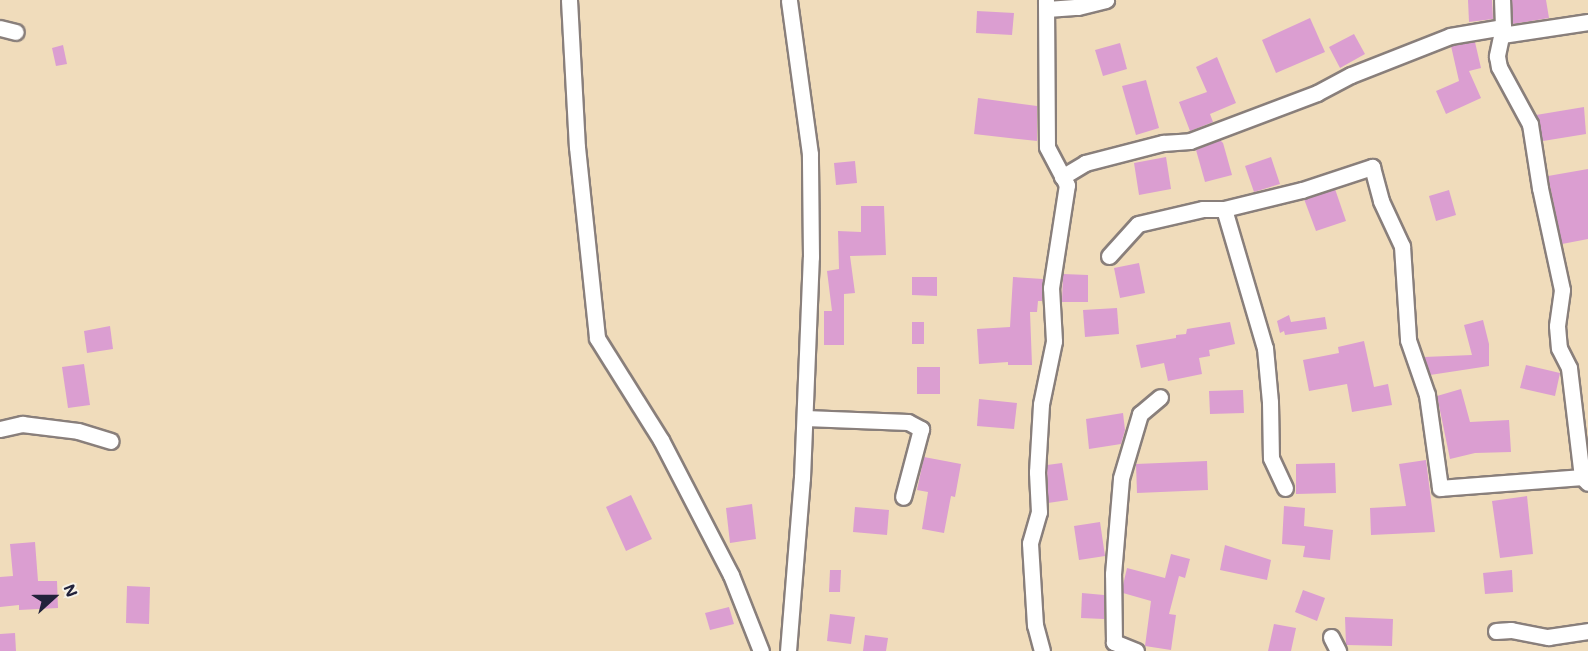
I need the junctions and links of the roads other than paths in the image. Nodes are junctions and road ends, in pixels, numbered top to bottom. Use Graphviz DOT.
graph roads {
  1 [pos="569,0"];
  2 [pos="789,0"];
  3 [pos="1106,0"];
  4 [pos="1502,0"];
  5 [pos="1047,5"];
  6 [pos="1588,22"];
  7 [pos="0,28"];
  8 [pos="1502,31"];
  9 [pos="16,32"];
  10 [pos="1062,177"];
  11 [pos="1224,209"];
  12 [pos="1109,256"];
  13 [pos="1160,397"];
  14 [pos="805,418"];
  15 [pos="0,429"];
  16 [pos="111,441"];
  17 [pos="1585,480"];
  18 [pos="1285,488"];
  19 [pos="903,497"];
  20 [pos="1496,631"];
  21 [pos="1588,631"];
  22 [pos="761,651"];
  23 [pos="788,651"];
  24 [pos="1042,651"];
  25 [pos="1136,651"];
  1 -- 22 [label="street"];
  2 -- 14 [label="street"];
  3 -- 5 [label="street"];
  4 -- 8 [label="street"];
  5 -- 10 [label="street"];
  6 -- 8 [label="street"];
  7 -- 9 [label="street"];
  8 -- 10 [label="street"];
  8 -- 17 [label="street"];
  10 -- 24 [label="street"];
  11 -- 12 [label="street"];
  11 -- 17 [label="street"];
  11 -- 18 [label="street"];
  13 -- 25 [label="street"];
  14 -- 19 [label="street"];
  14 -- 23 [label="street"];
  15 -- 16 [label="street"];
  20 -- 21 [label="street"];
}
